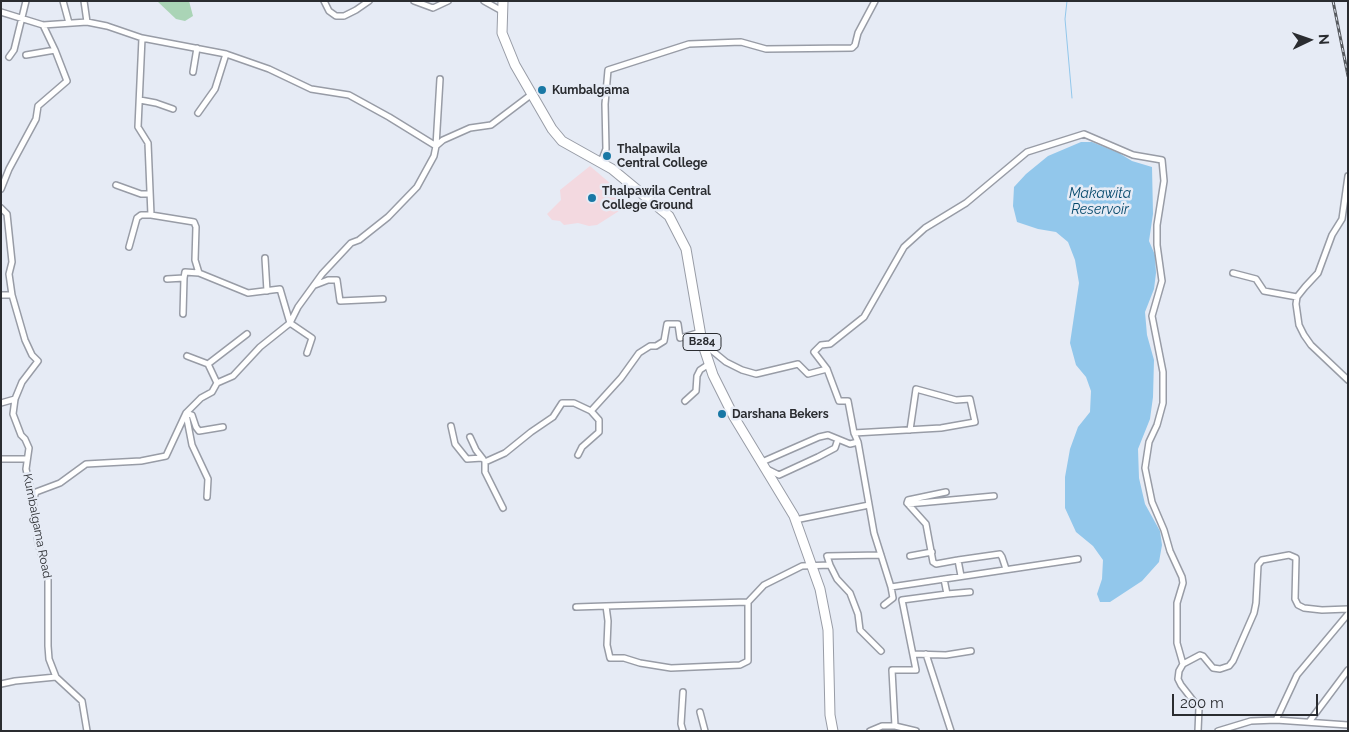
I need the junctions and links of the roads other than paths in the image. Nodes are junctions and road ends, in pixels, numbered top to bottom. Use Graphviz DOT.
graph roads {
  1 [pos="26,1"];
  2 [pos="64,1"];
  3 [pos="84,1"];
  4 [pos="324,1"];
  5 [pos="369,1"];
  6 [pos="414,1"];
  7 [pos="448,1"];
  8 [pos="484,1"];
  9 [pos="875,1"];
  10 [pos="502,6"];
  11 [pos="1,12"];
  12 [pos="23,20"];
  13 [pos="87,22"];
  14 [pos="69,23"];
  15 [pos="42,25"];
  16 [pos="142,38"];
  17 [pos="197,48"];
  18 [pos="55,50"];
  19 [pos="226,54"];
  20 [pos="26,55"];
  21 [pos="9,57"];
  22 [pos="193,72"];
  23 [pos="440,80"];
  24 [pos="532,94"];
  25 [pos="140,100"];
  26 [pos="172,109"];
  27 [pos="198,113"];
  28 [pos="436,146"];
  29 [pos="601,162"];
  30 [pos="1348,176"];
  31 [pos="116,185"];
  32 [pos="1,189"];
  33 [pos="150,194"];
  34 [pos="1,208"];
  35 [pos="151,215"];
  36 [pos="129,247"];
  37 [pos="265,258"];
  38 [pos="198,272"];
  39 [pos="1233,273"];
  40 [pos="166,278"];
  41 [pos="184,278"];
  42 [pos="314,285"];
  43 [pos="268,291"];
  44 [pos="12,295"];
  45 [pos="1,296"];
  46 [pos="1297,297"];
  47 [pos="383,299"];
  48 [pos="182,314"];
  49 [pos="290,324"];
  50 [pos="701,332"];
  51 [pos="247,334"];
  52 [pos="702,342"];
  53 [pos="307,353"];
  54 [pos="187,356"];
  55 [pos="208,364"];
  56 [pos="709,364"];
  57 [pos="827,370"];
  58 [pos="1348,380"];
  59 [pos="217,383"];
  60 [pos="15,399"];
  61 [pos="685,401"];
  62 [pos="1,403"];
  63 [pos="591,411"];
  64 [pos="186,413"];
  65 [pos="451,426"];
  66 [pos="223,427"];
  67 [pos="910,430"];
  68 [pos="854,433"];
  69 [pos="470,437"];
  70 [pos="838,439"];
  71 [pos="858,442"];
  72 [pos="578,455"];
  73 [pos="1,459"];
  74 [pos="27,459"];
  75 [pos="484,460"];
  76 [pos="764,466"];
  77 [pos="946,492"];
  78 [pos="994,496"];
  79 [pos="207,497"];
  80 [pos="34,500"];
  81 [pos="869,504"];
  82 [pos="908,504"];
  83 [pos="503,508"];
  84 [pos="795,520"];
  85 [pos="932,552"];
  86 [pos="881,555"];
  87 [pos="910,556"];
  88 [pos="1078,558"];
  89 [pos="958,560"];
  90 [pos="830,565"];
  91 [pos="812,566"];
  92 [pos="1006,569"];
  93 [pos="961,576"];
  94 [pos="944,578"];
  95 [pos="891,587"];
  96 [pos="970,592"];
  97 [pos="947,594"];
  98 [pos="748,602"];
  99 [pos="884,605"];
  100 [pos="606,606"];
  101 [pos="576,607"];
  102 [pos="1348,609"];
  103 [pos="1348,614"];
  104 [pos="881,651"];
  105 [pos="971,651"];
  106 [pos="913,654"];
  107 [pos="926,654"];
  108 [pos="1183,664"];
  109 [pos="1348,670"];
  110 [pos="56,677"];
  111 [pos="1,684"];
  112 [pos="683,692"];
  113 [pos="700,712"];
  114 [pos="1276,720"];
  115 [pos="1309,722"];
  116 [pos="1348,725"];
  117 [pos="895,726"];
  118 [pos="87,731"];
  119 [pos="683,731"];
  120 [pos="705,731"];
  121 [pos="833,731"];
  122 [pos="870,731"];
  123 [pos="914,731"];
  124 [pos="951,731"];
  125 [pos="1198,731"];
  126 [pos="1218,731"];
  1 -- 12 [label="street"];
  2 -- 14 [label="street"];
  3 -- 13 [label="street"];
  4 -- 5 [label="street"];
  6 -- 7 [label="street"];
  8 -- 10 [label="street"];
  9 -- 29 [label="street"];
  10 -- 24 [label="main road, B284"];
  11 -- 12 [label="street"];
  12 -- 15 [label="street"];
  12 -- 21 [label="street"];
  13 -- 14 [label="street"];
  13 -- 16 [label="street"];
  14 -- 15 [label="street"];
  15 -- 18 [label="street"];
  16 -- 17 [label="street"];
  16 -- 25 [label="street"];
  17 -- 19 [label="street"];
  17 -- 22 [label="street"];
  18 -- 20 [label="street"];
  18 -- 32 [label="street"];
  19 -- 27 [label="street"];
  19 -- 28 [label="street"];
  23 -- 28 [label="street"];
  24 -- 28 [label="street"];
  24 -- 29 [label="main road, B284"];
  25 -- 26 [label="street"];
  25 -- 33 [label="street"];
  28 -- 42 [label="street"];
  29 -- 50 [label="main road, B284"];
  30 -- 46 [label="street"];
  31 -- 33 [label="street"];
  33 -- 35 [label="street"];
  34 -- 44 [label="street, Kumbalgama Road"];
  35 -- 36 [label="street"];
  35 -- 38 [label="street"];
  37 -- 43 [label="street"];
  38 -- 41 [label="street"];
  38 -- 43 [label="street"];
  39 -- 46 [label="street"];
  40 -- 41 [label="street"];
  41 -- 48 [label="street"];
  42 -- 47 [label="street"];
  42 -- 49 [label="street"];
  43 -- 49 [label="street"];
  44 -- 45 [label="street"];
  44 -- 60 [label="street, Kumbalgama Road"];
  46 -- 58 [label="street"];
  49 -- 53 [label="street"];
  49 -- 59 [label="street"];
  50 -- 52 [label="main road, B284"];
  50 -- 63 [label="street"];
  51 -- 55 [label="street"];
  52 -- 56 [label="main road, B284"];
  52 -- 57 [label="street"];
  54 -- 55 [label="street"];
  55 -- 59 [label="street"];
  56 -- 61 [label="street"];
  56 -- 76 [label="main road, B284"];
  57 -- 68 [label="street"];
  57 -- 108 [label="street"];
  59 -- 64 [label="street"];
  60 -- 62 [label="street"];
  60 -- 74 [label="street, Kumbalgama Road"];
  63 -- 72 [label="street"];
  63 -- 75 [label="street"];
  64 -- 66 [label="street"];
  64 -- 79 [label="street"];
  64 -- 80 [label="street"];
  65 -- 75 [label="street"];
  67 -- 68 [label="street"];
  68 -- 71 [label="street"];
  69 -- 75 [label="street"];
  70 -- 71 [label="street"];
  70 -- 76 [label="street"];
  70 -- 76 [label="street"];
  71 -- 81 [label="street"];
  73 -- 74 [label="street"];
  74 -- 80 [label="street, Kumbalgama Road"];
  75 -- 83 [label="street"];
  76 -- 84 [label="main road, B284"];
  77 -- 82 [label="street"];
  78 -- 82 [label="street"];
  80 -- 110 [label="street, Kumbalgama Road"];
  81 -- 84 [label="street"];
  81 -- 86 [label="street"];
  82 -- 85 [label="street"];
  84 -- 91 [label="main road, B284"];
  85 -- 87 [label="street"];
  85 -- 89 [label="street"];
  86 -- 90 [label="street"];
  86 -- 95 [label="street"];
  88 -- 92 [label="street"];
  89 -- 92 [label="street"];
  89 -- 93 [label="street"];
  90 -- 91 [label="street"];
  90 -- 104 [label="street"];
  91 -- 98 [label="street"];
  91 -- 121 [label="main road, B284"];
  92 -- 93 [label="street"];
  93 -- 94 [label="street"];
  94 -- 95 [label="street"];
  94 -- 97 [label="street"];
  95 -- 99 [label="street"];
  96 -- 97 [label="street"];
  97 -- 106 [label="street"];
  98 -- 100 [label="street"];
  98 -- 100 [label="street"];
  100 -- 101 [label="street"];
  102 -- 108 [label="street"];
  103 -- 114 [label="street"];
  105 -- 107 [label="street"];
  106 -- 107 [label="street"];
  106 -- 117 [label="street"];
  107 -- 124 [label="street"];
  108 -- 125 [label="street"];
  109 -- 115 [label="street"];
  110 -- 111 [label="street"];
  110 -- 118 [label="street, Kumbalgama Road"];
  112 -- 119 [label="street"];
  113 -- 120 [label="street"];
  114 -- 115 [label="street"];
  114 -- 126 [label="street"];
  115 -- 116 [label="street"];
  117 -- 122 [label="street"];
  117 -- 123 [label="street"];
}
